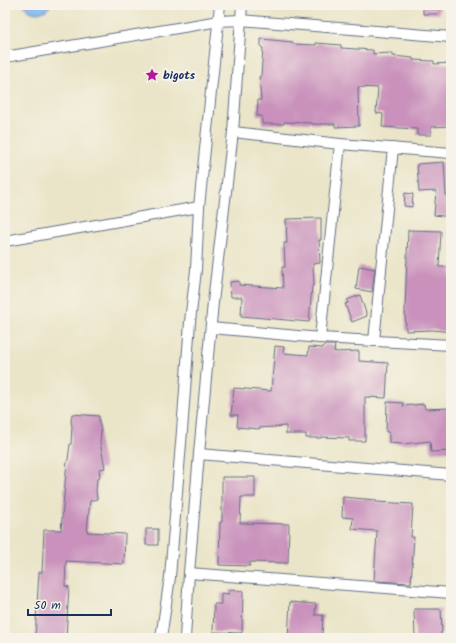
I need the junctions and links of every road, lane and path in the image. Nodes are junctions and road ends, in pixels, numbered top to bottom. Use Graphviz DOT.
graph roads {
  1 [pos="220,5"];
  2 [pos="242,5"];
  3 [pos="240,20"];
  4 [pos="219,21"];
  5 [pos="451,37"];
  6 [pos="5,57"];
  7 [pos="233,132"];
  8 [pos="340,144"];
  9 [pos="393,148"];
  10 [pos="451,153"];
  11 [pos="199,207"];
  12 [pos="5,241"];
  13 [pos="211,328"];
  14 [pos="320,338"];
  15 [pos="374,341"];
  16 [pos="451,345"];
  17 [pos="199,454"];
  18 [pos="451,475"];
  19 [pos="189,573"];
  20 [pos="451,593"];
  21 [pos="161,638"];
  22 [pos="185,638"];
  1 -- 4 [label="street"];
  2 -- 3 [label="street"];
  3 -- 4 [label="street"];
  3 -- 5 [label="street"];
  3 -- 7 [label="street"];
  4 -- 6 [label="street"];
  4 -- 11 [label="street"];
  7 -- 8 [label="street"];
  7 -- 13 [label="street"];
  8 -- 9 [label="street"];
  8 -- 14 [label="street"];
  9 -- 10 [label="street"];
  9 -- 15 [label="street"];
  11 -- 12 [label="street"];
  11 -- 21 [label="street"];
  13 -- 14 [label="street"];
  13 -- 17 [label="street"];
  14 -- 15 [label="street"];
  15 -- 16 [label="street"];
  17 -- 18 [label="street"];
  17 -- 19 [label="street"];
  19 -- 20 [label="street"];
  19 -- 22 [label="street"];
}
